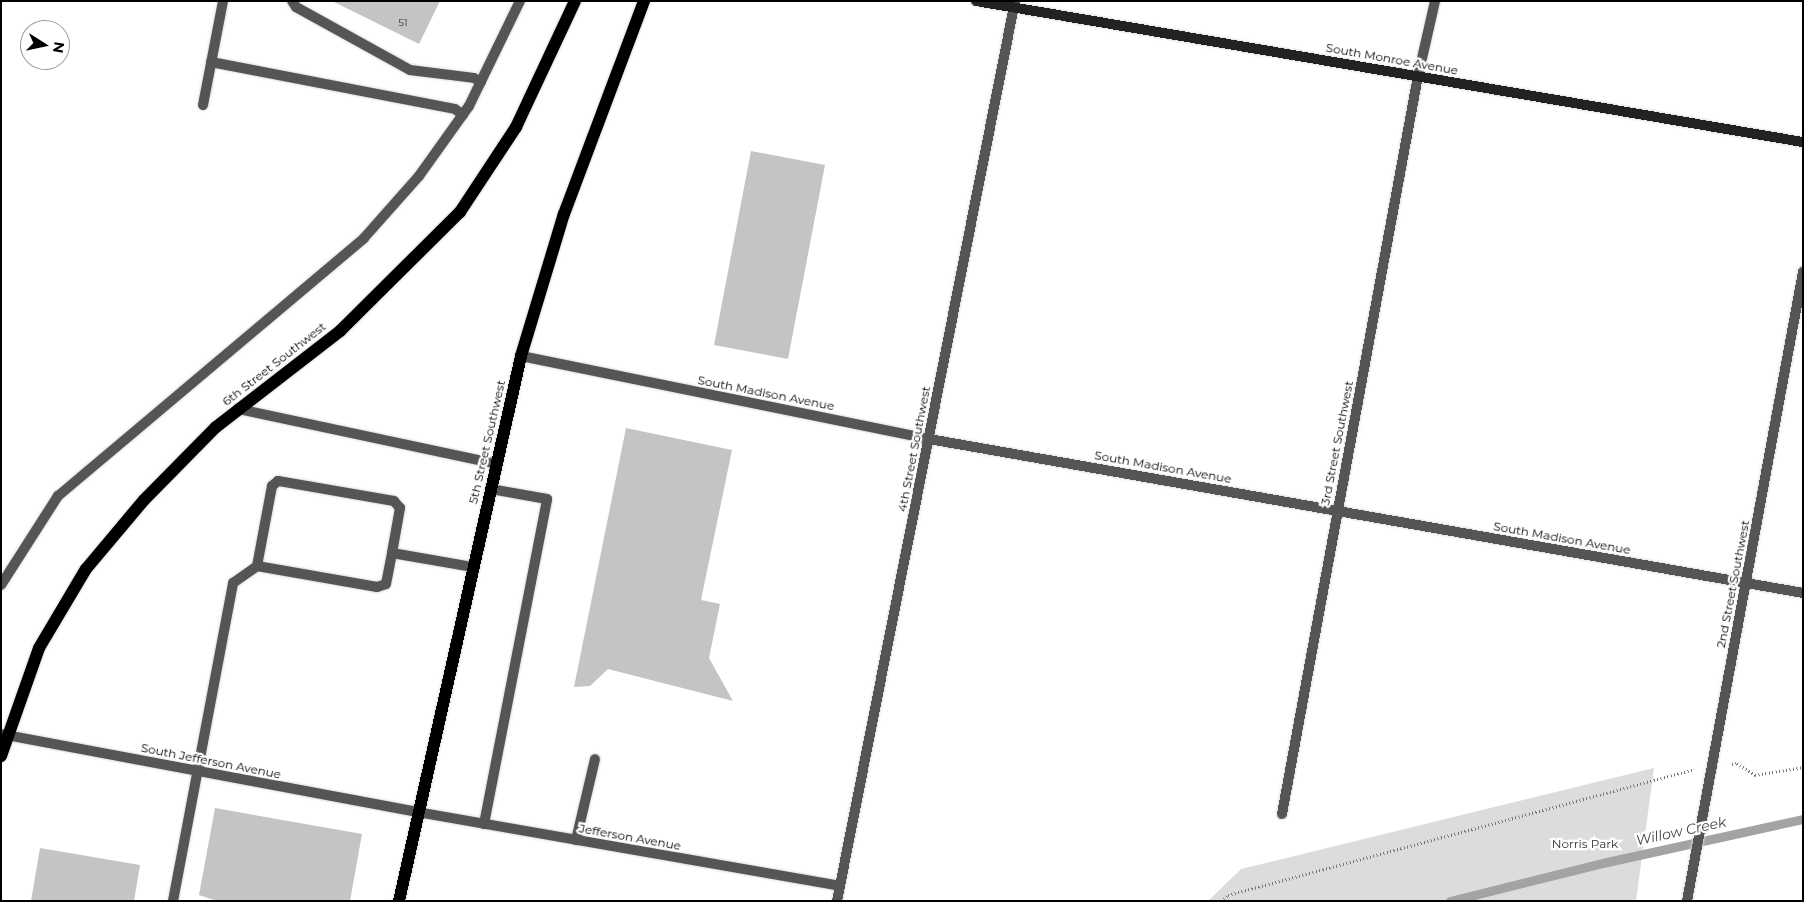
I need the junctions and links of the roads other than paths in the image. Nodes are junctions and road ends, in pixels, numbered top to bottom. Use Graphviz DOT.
graph roads {
  1 [pos="223,1"];
  2 [pos="292,1"];
  3 [pos="520,1"];
  4 [pos="575,1"];
  5 [pos="644,1"];
  6 [pos="976,1"];
  7 [pos="1435,1"];
  8 [pos="1014,4"];
  9 [pos="211,62"];
  10 [pos="1418,76"];
  11 [pos="481,82"];
  12 [pos="203,105"];
  13 [pos="463,116"];
  14 [pos="1803,142"];
  15 [pos="1803,272"];
  16 [pos="522,356"];
  17 [pos="238,409"];
  18 [pos="928,439"];
  19 [pos="496,464"];
  20 [pos="490,489"];
  21 [pos="1337,511"];
  22 [pos="392,553"];
  23 [pos="256,566"];
  24 [pos="472,567"];
  25 [pos="4,581"];
  26 [pos="1746,584"];
  27 [pos="1803,592"];
  28 [pos="4,734"];
  29 [pos="1,756"];
  30 [pos="595,759"];
  31 [pos="197,771"];
  32 [pos="416,812"];
  33 [pos="1282,814"];
  34 [pos="484,824"];
  35 [pos="576,840"];
  36 [pos="840,886"];
  37 [pos="173,901"];
  38 [pos="399,901"];
  39 [pos="837,901"];
  40 [pos="1687,901"];
  1 -- 9 [label="street"];
  2 -- 11 [label="street"];
  3 -- 11 [label="street"];
  4 -- 17 [label="main road, 6th Street Southwest"];
  5 -- 16 [label="main road, 5th Street Southwest"];
  6 -- 8 [label="main road, South Monroe Avenue"];
  7 -- 10 [label="street, 3rd Street Southwest"];
  8 -- 10 [label="main road, South Monroe Avenue"];
  8 -- 18 [label="street, 4th Street Southwest"];
  9 -- 12 [label="street"];
  9 -- 13 [label="street"];
  10 -- 14 [label="main road, South Monroe Avenue"];
  10 -- 21 [label="street, 3rd Street Southwest"];
  11 -- 13 [label="street"];
  13 -- 25 [label="street"];
  15 -- 26 [label="street, 2nd Street Southwest"];
  16 -- 18 [label="street, South Madison Avenue"];
  16 -- 19 [label="main road, 5th Street Southwest"];
  17 -- 19 [label="street"];
  17 -- 28 [label="main road, 6th Street Southwest"];
  18 -- 21 [label="street, South Madison Avenue"];
  18 -- 36 [label="street, 4th Street Southwest"];
  19 -- 20 [label="main road, 5th Street Southwest"];
  20 -- 24 [label="main road, 5th Street Southwest"];
  20 -- 34 [label="street"];
  21 -- 26 [label="street, South Madison Avenue"];
  21 -- 33 [label="street, 3rd Street Southwest"];
  22 -- 23 [label="street"];
  22 -- 23 [label="street"];
  22 -- 24 [label="street"];
  23 -- 31 [label="street"];
  24 -- 32 [label="main road, 5th Street Southwest"];
  26 -- 27 [label="street, South Madison Avenue"];
  26 -- 40 [label="street, 2nd Street Southwest"];
  28 -- 29 [label="main road, 6th Street Southwest"];
  28 -- 31 [label="street, South Jefferson Avenue"];
  30 -- 35 [label="street"];
  31 -- 32 [label="street, South Jefferson Avenue"];
  31 -- 37 [label="street"];
  32 -- 34 [label="street, Jefferson Avenue"];
  32 -- 38 [label="main road, 5th Street Southwest"];
  34 -- 35 [label="street, Jefferson Avenue"];
  35 -- 36 [label="street, Jefferson Avenue"];
  36 -- 39 [label="street, 4th Street Southwest"];
}
